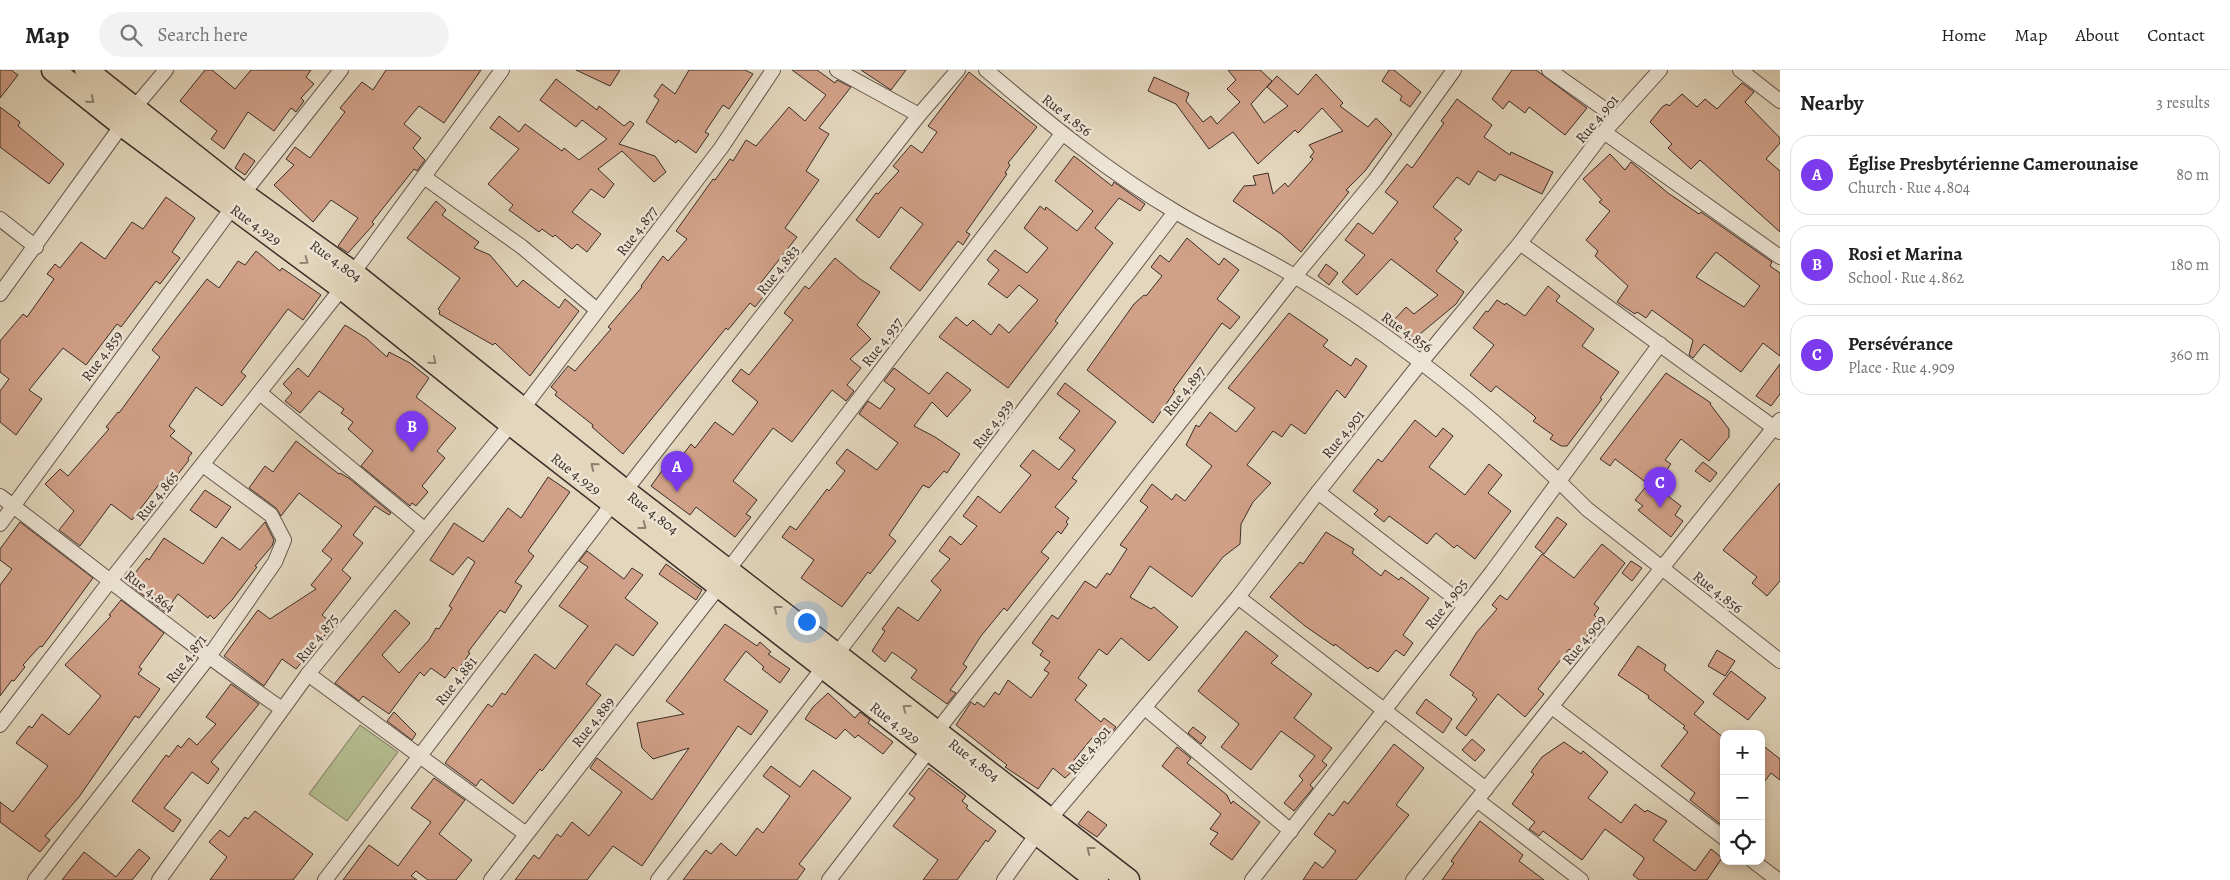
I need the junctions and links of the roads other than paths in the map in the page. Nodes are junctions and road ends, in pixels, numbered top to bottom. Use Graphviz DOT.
graph roads {
  1 [pos="53,70"];
  2 [pos="86,70"];
  3 [pos="166,70"];
  4 [pos="341,70"];
  5 [pos="502,70"];
  6 [pos="773,70"];
  7 [pos="837,70"];
  8 [pos="958,70"];
  9 [pos="986,70"];
  10 [pos="1454,70"];
  11 [pos="1549,70"];
  12 [pos="1660,70"];
  13 [pos="1740,70"];
  14 [pos="1780,101"];
  15 [pos="919,115"];
  16 [pos="128,117"];
  17 [pos="1617,118"];
  18 [pos="1604,132"];
  19 [pos="1062,134"];
  20 [pos="424,177"];
  21 [pos="238,201"];
  22 [pos="1176,212"];
  23 [pos="0,219"];
  24 [pos="1520,243"];
  25 [pos="36,247"];
  26 [pos="1780,257"];
  27 [pos="1295,276"];
  28 [pos="348,281"];
  29 [pos="0,294"];
  30 [pos="597,310"];
  31 [pos="1660,344"];
  32 [pos="1422,361"];
  33 [pos="260,393"];
  34 [pos="517,416"];
  35 [pos="1778,427"];
  36 [pos="202,465"];
  37 [pos="1560,482"];
  38 [pos="1318,492"];
  39 [pos="0,496"];
  40 [pos="619,497"];
  41 [pos="14,506"];
  42 [pos="0,524"];
  43 [pos="425,530"];
  44 [pos="1663,569"];
  45 [pos="724,578"];
  46 [pos="110,581"];
  47 [pos="1238,597"];
  48 [pos="1465,606"];
  49 [pos="208,658"];
  50 [pos="1780,661"];
  51 [pos="830,662"];
  52 [pos="308,674"];
  53 [pos="1552,707"];
  54 [pos="1145,708"];
  55 [pos="282,709"];
  56 [pos="1384,710"];
  57 [pos="0,726"];
  58 [pos="933,741"];
  59 [pos="419,757"];
  60 [pos="1486,789"];
  61 [pos="1477,800"];
  62 [pos="1044,827"];
  63 [pos="1291,831"];
  64 [pos="526,834"];
  65 [pos="1720,835"];
  66 [pos="1759,865"];
  67 [pos="35,880"];
  68 [pos="159,880"];
  69 [pos="325,880"];
  70 [pos="491,880"];
  71 [pos="658,880"];
  72 [pos="829,880"];
  73 [pos="1004,880"];
  74 [pos="1097,880"];
  75 [pos="1128,880"];
  76 [pos="1252,880"];
  77 [pos="1413,880"];
  78 [pos="1581,880"];
  79 [pos="1778,880"];
  1 -- 16 [label="main road, one-way"];
  2 -- 16 [label="main road, Rue 4.804"];
  3 -- 16 [label="street"];
  4 -- 21 [label="street, Rue 4.859"];
  5 -- 20 [label="street, Rue 4.865"];
  6 -- 30 [label="street, Rue 4.877"];
  7 -- 15 [label="street"];
  8 -- 15 [label="street, Rue 4.883"];
  9 -- 19 [label="street, Rue 4.856"];
  10 -- 27 [label="street, Rue 4.897"];
  11 -- 17 [label="street"];
  12 -- 17 [label="street, Rue 4.901"];
  13 -- 14 [label="street"];
  15 -- 40 [label="street, Rue 4.883"];
  16 -- 21 [label="main road, Rue 4.804"];
  16 -- 25 [label="street"];
  17 -- 18 [label="street, Rue 4.901"];
  18 -- 24 [label="street, Rue 4.901"];
  18 -- 26 [label="street"];
  19 -- 22 [label="street, Rue 4.856"];
  19 -- 45 [label="street, Rue 4.937"];
  20 -- 28 [label="street, Rue 4.865"];
  20 -- 30 [label="street"];
  21 -- 28 [label="main road, Rue 4.804"];
  21 -- 41 [label="street, Rue 4.859"];
  22 -- 27 [label="street, Rue 4.856"];
  22 -- 51 [label="street, Rue 4.939"];
  23 -- 25 [label="street"];
  24 -- 31 [label="street"];
  24 -- 32 [label="street, Rue 4.901"];
  25 -- 29 [label="street"];
  27 -- 32 [label="street, Rue 4.856"];
  27 -- 58 [label="street, Rue 4.897"];
  28 -- 33 [label="street, Rue 4.865"];
  28 -- 34 [label="main road, Rue 4.804"];
  30 -- 34 [label="street, Rue 4.877"];
  31 -- 35 [label="street"];
  31 -- 37 [label="street, Rue 4.905"];
  32 -- 37 [label="street, Rue 4.856"];
  32 -- 38 [label="street, Rue 4.901"];
  33 -- 36 [label="street, Rue 4.865"];
  33 -- 43 [label="street"];
  34 -- 40 [label="main road, Rue 4.804"];
  34 -- 43 [label="street, Rue 4.875"];
  35 -- 44 [label="street, Rue 4.909"];
  36 -- 46 [label="street, Rue 4.865"];
  36 -- 49 [label="street, Rue 4.871"];
  37 -- 44 [label="street, Rue 4.856"];
  37 -- 48 [label="street, Rue 4.905"];
  38 -- 47 [label="street, Rue 4.901"];
  38 -- 48 [label="street"];
  39 -- 41 [label="street, Rue 4.864"];
  40 -- 45 [label="main road, Rue 4.804"];
  40 -- 59 [label="street, Rue 4.881"];
  41 -- 42 [label="street, Rue 4.859"];
  41 -- 46 [label="street, Rue 4.864"];
  43 -- 52 [label="street, Rue 4.875"];
  44 -- 50 [label="street, Rue 4.856"];
  44 -- 53 [label="street, Rue 4.909"];
  45 -- 51 [label="main road, Rue 4.804"];
  45 -- 64 [label="street, Rue 4.889"];
  46 -- 49 [label="street, Rue 4.864"];
  46 -- 57 [label="street, Rue 4.865"];
  47 -- 54 [label="street, Rue 4.901"];
  47 -- 56 [label="street"];
  48 -- 56 [label="street, Rue 4.905"];
  49 -- 55 [label="street, Rue 4.864"];
  49 -- 67 [label="street, Rue 4.871"];
  51 -- 58 [label="main road, Rue 4.804"];
  51 -- 71 [label="street, Rue 4.939"];
  52 -- 55 [label="street, Rue 4.875"];
  52 -- 59 [label="street"];
  53 -- 60 [label="street, Rue 4.909"];
  53 -- 65 [label="street"];
  54 -- 62 [label="street, Rue 4.901"];
  54 -- 63 [label="street"];
  55 -- 68 [label="street, Rue 4.875"];
  56 -- 60 [label="street"];
  56 -- 63 [label="street, Rue 4.905"];
  58 -- 62 [label="main road, Rue 4.804"];
  58 -- 72 [label="street, Rue 4.897"];
  59 -- 64 [label="street"];
  59 -- 69 [label="street, Rue 4.881"];
  60 -- 61 [label="street, Rue 4.909"];
  61 -- 77 [label="street, Rue 4.909"];
  61 -- 78 [label="street"];
  62 -- 73 [label="street, Rue 4.901"];
  62 -- 74 [label="main road"];
  75 -- 62 [label="main road, Rue 4.804, one-way"];
  63 -- 76 [label="street, Rue 4.905"];
  64 -- 70 [label="street, Rue 4.889"];
  66 -- 79 [label="street"];
}
